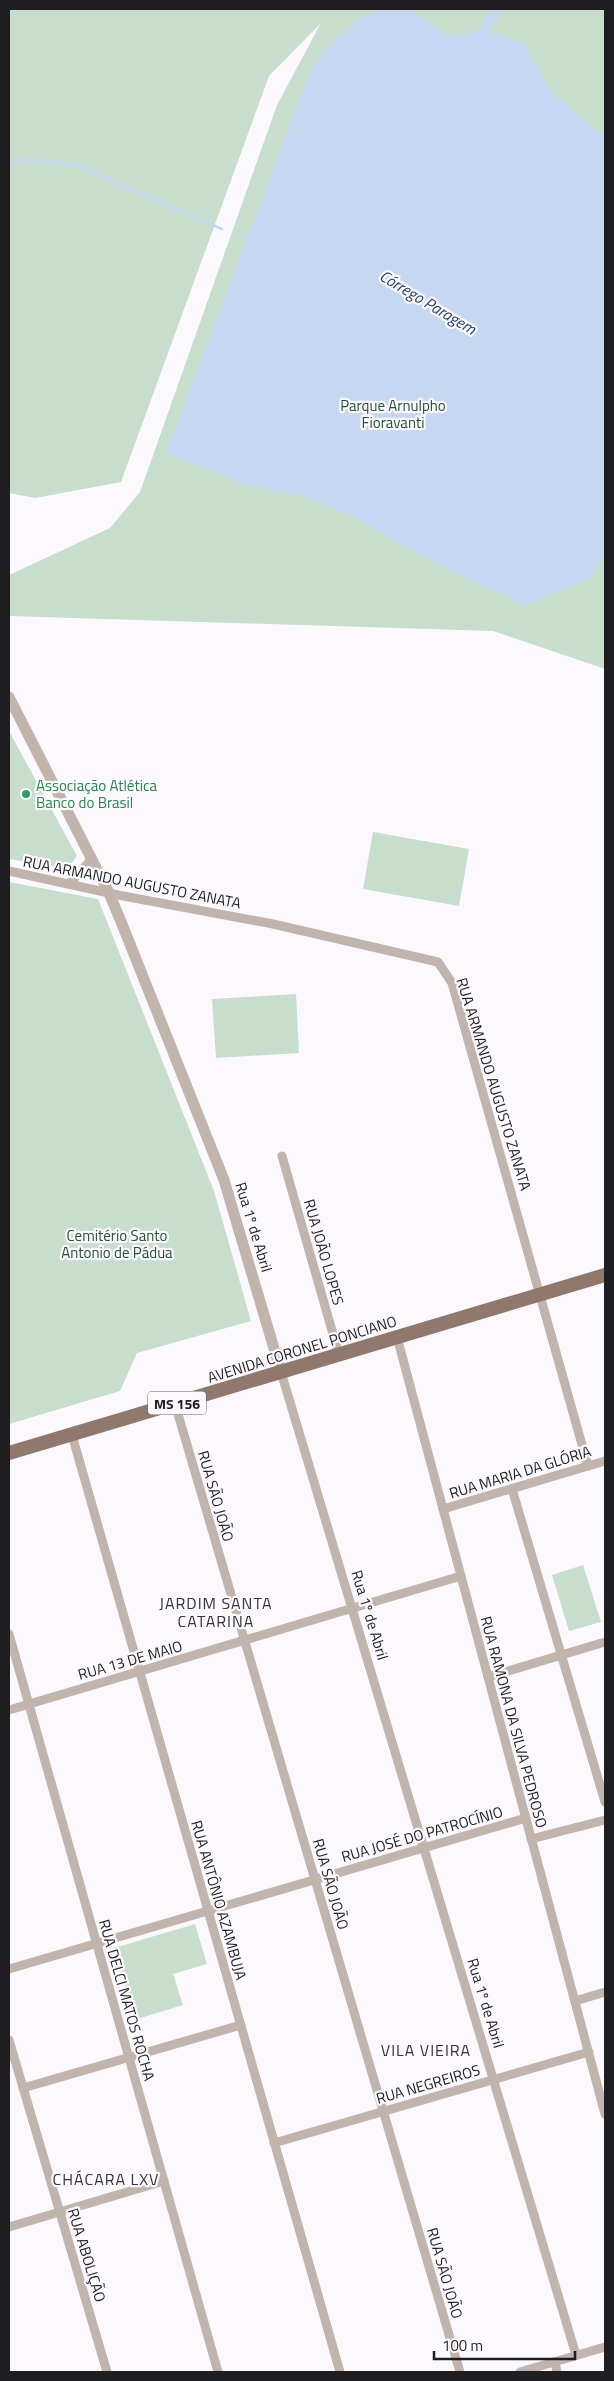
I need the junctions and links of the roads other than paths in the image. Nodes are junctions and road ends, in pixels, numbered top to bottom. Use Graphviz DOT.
graph roads {
  1 [pos="9,697"];
  2 [pos="91,860"];
  3 [pos="9,871"];
  4 [pos="70,883"];
  5 [pos="109,893"];
  6 [pos="282,1156"];
  7 [pos="605,1275"];
  8 [pos="541,1294"];
  9 [pos="397,1337"];
  10 [pos="339,1355"];
  11 [pos="281,1372"];
  12 [pos="175,1404"];
  13 [pos="72,1434"];
  14 [pos="9,1454"];
  15 [pos="605,1461"];
  16 [pos="588,1466"];
  17 [pos="512,1489"];
  18 [pos="443,1509"];
  19 [pos="461,1576"];
  20 [pos="352,1608"];
  21 [pos="9,1634"];
  22 [pos="244,1640"];
  23 [pos="605,1642"];
  24 [pos="562,1655"];
  25 [pos="140,1671"];
  26 [pos="488,1677"];
  27 [pos="29,1704"];
  28 [pos="9,1710"];
  29 [pos="605,1802"];
  30 [pos="526,1818"];
  31 [pos="605,1820"];
  32 [pos="531,1839"];
  33 [pos="424,1848"];
  34 [pos="315,1880"];
  35 [pos="208,1911"];
  36 [pos="96,1944"];
  37 [pos="9,1969"];
  38 [pos="605,1992"];
  39 [pos="575,2001"];
  40 [pos="240,2025"];
  41 [pos="9,2040"];
  42 [pos="588,2052"];
  43 [pos="129,2057"];
  44 [pos="493,2080"];
  45 [pos="23,2088"];
  46 [pos="383,2112"];
  47 [pos="605,2114"];
  48 [pos="274,2143"];
  49 [pos="164,2181"];
  50 [pos="60,2212"];
  51 [pos="9,2227"];
  52 [pos="605,2347"];
  53 [pos="576,2356"];
  54 [pos="554,2362"];
  55 [pos="108,2372"];
  56 [pos="218,2372"];
  57 [pos="340,2372"];
  58 [pos="460,2372"];
  59 [pos="520,2372"];
  60 [pos="557,2372"];
  1 -- 2 [label="street, Rua 1º de Abril"];
  2 -- 4 [label="street"];
  2 -- 5 [label="street, Rua 1º de Abril"];
  3 -- 4 [label="street, RUA ARMANDO AUGUSTO ZANATA"];
  4 -- 5 [label="street, RUA ARMANDO AUGUSTO ZANATA"];
  5 -- 8 [label="street, RUA ARMANDO AUGUSTO ZANATA"];
  5 -- 11 [label="street, Rua 1º de Abril"];
  6 -- 10 [label="street, RUA JOÃO LOPES"];
  7 -- 8 [label="main road, AVENIDA CORONEL PONCIANO / MS 156"];
  8 -- 9 [label="main road, AVENIDA CORONEL PONCIANO / MS 156"];
  8 -- 16 [label="street, RUA ARMANDO AUGUSTO ZANATA"];
  9 -- 10 [label="main road, AVENIDA CORONEL PONCIANO / MS 156"];
  9 -- 18 [label="street, RUA RAMONA DA SILVA PEDROSO"];
  10 -- 11 [label="main road, AVENIDA CORONEL PONCIANO / MS 156"];
  11 -- 12 [label="main road, AVENIDA CORONEL PONCIANO / MS 156"];
  11 -- 20 [label="street, Rua 1º de Abril"];
  12 -- 13 [label="main road, AVENIDA CORONEL PONCIANO / MS 156"];
  12 -- 22 [label="street, RUA SÃO JOÃO"];
  13 -- 14 [label="main road, AVENIDA CORONEL PONCIANO / MS 156"];
  13 -- 25 [label="street, RUA ANTÔNIO AZAMBUJA"];
  15 -- 16 [label="street, RUA MARIA DA GLÓRIA"];
  16 -- 17 [label="street, RUA MARIA DA GLÓRIA"];
  17 -- 18 [label="street, RUA MARIA DA GLÓRIA"];
  17 -- 24 [label="street"];
  18 -- 19 [label="street, RUA RAMONA DA SILVA PEDROSO"];
  19 -- 20 [label="street, RUA 13 DE MAIO"];
  19 -- 26 [label="street, RUA RAMONA DA SILVA PEDROSO"];
  20 -- 22 [label="street, RUA 13 DE MAIO"];
  20 -- 33 [label="street, Rua 1º de Abril"];
  21 -- 27 [label="street, RUA DELCI MATOS ROCHA"];
  22 -- 25 [label="street, RUA 13 DE MAIO"];
  22 -- 34 [label="street, RUA SÃO JOÃO"];
  23 -- 24 [label="street"];
  24 -- 26 [label="street"];
  24 -- 29 [label="street"];
  25 -- 27 [label="street, RUA 13 DE MAIO"];
  25 -- 35 [label="street, RUA ANTÔNIO AZAMBUJA"];
  26 -- 30 [label="street, RUA RAMONA DA SILVA PEDROSO"];
  27 -- 28 [label="street, RUA 13 DE MAIO"];
  27 -- 36 [label="street, RUA DELCI MATOS ROCHA"];
  30 -- 32 [label="street, RUA RAMONA DA SILVA PEDROSO"];
  30 -- 33 [label="street, RUA JOSÉ DO PATROCÍNIO"];
  31 -- 32 [label="street"];
  32 -- 39 [label="street, RUA RAMONA DA SILVA PEDROSO"];
  33 -- 34 [label="street, RUA JOSÉ DO PATROCÍNIO"];
  33 -- 44 [label="street, Rua 1º de Abril"];
  34 -- 35 [label="street, RUA JOSÉ DO PATROCÍNIO"];
  34 -- 46 [label="street, RUA SÃO JOÃO"];
  35 -- 36 [label="street, RUA JOSÉ DO PATROCÍNIO"];
  35 -- 40 [label="street, RUA ANTÔNIO AZAMBUJA"];
  36 -- 37 [label="street, RUA JOSÉ DO PATROCÍNIO"];
  36 -- 43 [label="street, RUA DELCI MATOS ROCHA"];
  38 -- 39 [label="street"];
  39 -- 42 [label="street, RUA RAMONA DA SILVA PEDROSO"];
  40 -- 43 [label="street"];
  40 -- 48 [label="street, RUA ANTÔNIO AZAMBUJA"];
  41 -- 45 [label="street, RUA ABOLIÇÃO"];
  42 -- 44 [label="street, RUA NEGREIROS"];
  42 -- 47 [label="street, RUA RAMONA DA SILVA PEDROSO"];
  43 -- 45 [label="street"];
  43 -- 49 [label="street, RUA DELCI MATOS ROCHA"];
  44 -- 46 [label="street, RUA NEGREIROS"];
  44 -- 53 [label="street, Rua 1º de Abril"];
  45 -- 50 [label="street, RUA ABOLIÇÃO"];
  46 -- 48 [label="street, RUA NEGREIROS"];
  46 -- 58 [label="street, RUA SÃO JOÃO"];
  48 -- 57 [label="street, RUA ANTÔNIO AZAMBUJA"];
  49 -- 50 [label="street"];
  49 -- 56 [label="street, RUA DELCI MATOS ROCHA"];
  50 -- 51 [label="street"];
  50 -- 55 [label="street, RUA ABOLIÇÃO"];
  52 -- 53 [label="street"];
  53 -- 54 [label="street"];
  54 -- 59 [label="street"];
  54 -- 60 [label="street"];
}
